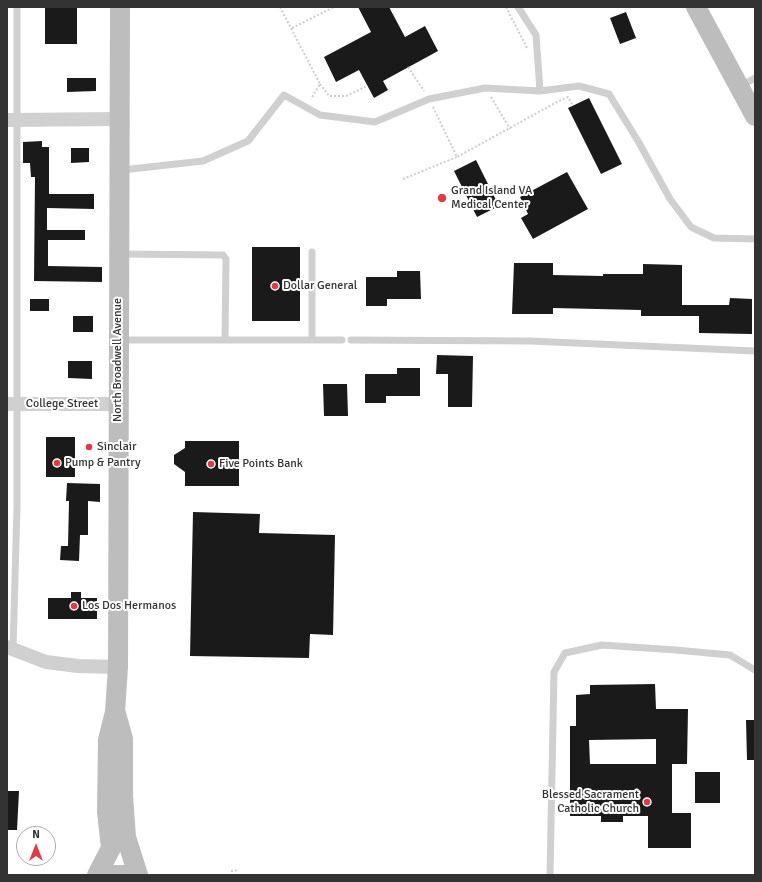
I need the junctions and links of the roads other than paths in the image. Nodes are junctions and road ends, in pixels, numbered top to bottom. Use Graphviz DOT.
graph roads {
  1 [pos="17,7"];
  2 [pos="120,7"];
  3 [pos="518,7"];
  4 [pos="701,9"];
  5 [pos="747,83"];
  6 [pos="540,91"];
  7 [pos="755,116"];
  8 [pos="120,119"];
  9 [pos="12,120"];
  10 [pos="119,170"];
  11 [pos="755,239"];
  12 [pos="312,252"];
  13 [pos="118,254"];
  14 [pos="118,340"];
  15 [pos="225,340"];
  16 [pos="312,340"];
  17 [pos="342,340"];
  18 [pos="351,340"];
  19 [pos="755,350"];
  20 [pos="12,404"];
  21 [pos="118,404"];
  22 [pos="10,648"];
  23 [pos="118,667"];
  24 [pos="755,670"];
  25 [pos="115,712"];
  26 [pos="98,875"];
  27 [pos="125,875"];
  28 [pos="138,875"];
  29 [pos="550,875"];
  1 -- 9 [label="lane"];
  2 -- 8 [label="main road, North Broadwell Avenue"];
  3 -- 6 [label="lane"];
  4 -- 5 [label="main road"];
  5 -- 7 [label="main road"];
  6 -- 10 [label="lane"];
  6 -- 11 [label="lane"];
  8 -- 9 [label="street"];
  8 -- 10 [label="main road, North Broadwell Avenue"];
  9 -- 20 [label="lane"];
  10 -- 13 [label="main road, North Broadwell Avenue"];
  12 -- 16 [label="lane"];
  13 -- 14 [label="main road, North Broadwell Avenue"];
  13 -- 15 [label="lane"];
  14 -- 15 [label="lane"];
  14 -- 21 [label="main road, North Broadwell Avenue"];
  15 -- 16 [label="lane"];
  16 -- 17 [label="lane"];
  18 -- 19 [label="lane"];
  20 -- 21 [label="street, College Street"];
  20 -- 22 [label="lane"];
  21 -- 23 [label="main road, North Broadwell Avenue"];
  22 -- 23 [label="street"];
  23 -- 25 [label="main road, North Broadwell Avenue"];
  24 -- 29 [label="lane"];
  25 -- 26 [label="main road, North Broadwell Avenue"];
  25 -- 28 [label="main road, North Broadwell Avenue"];
  26 -- 27 [label="main road"];
}
